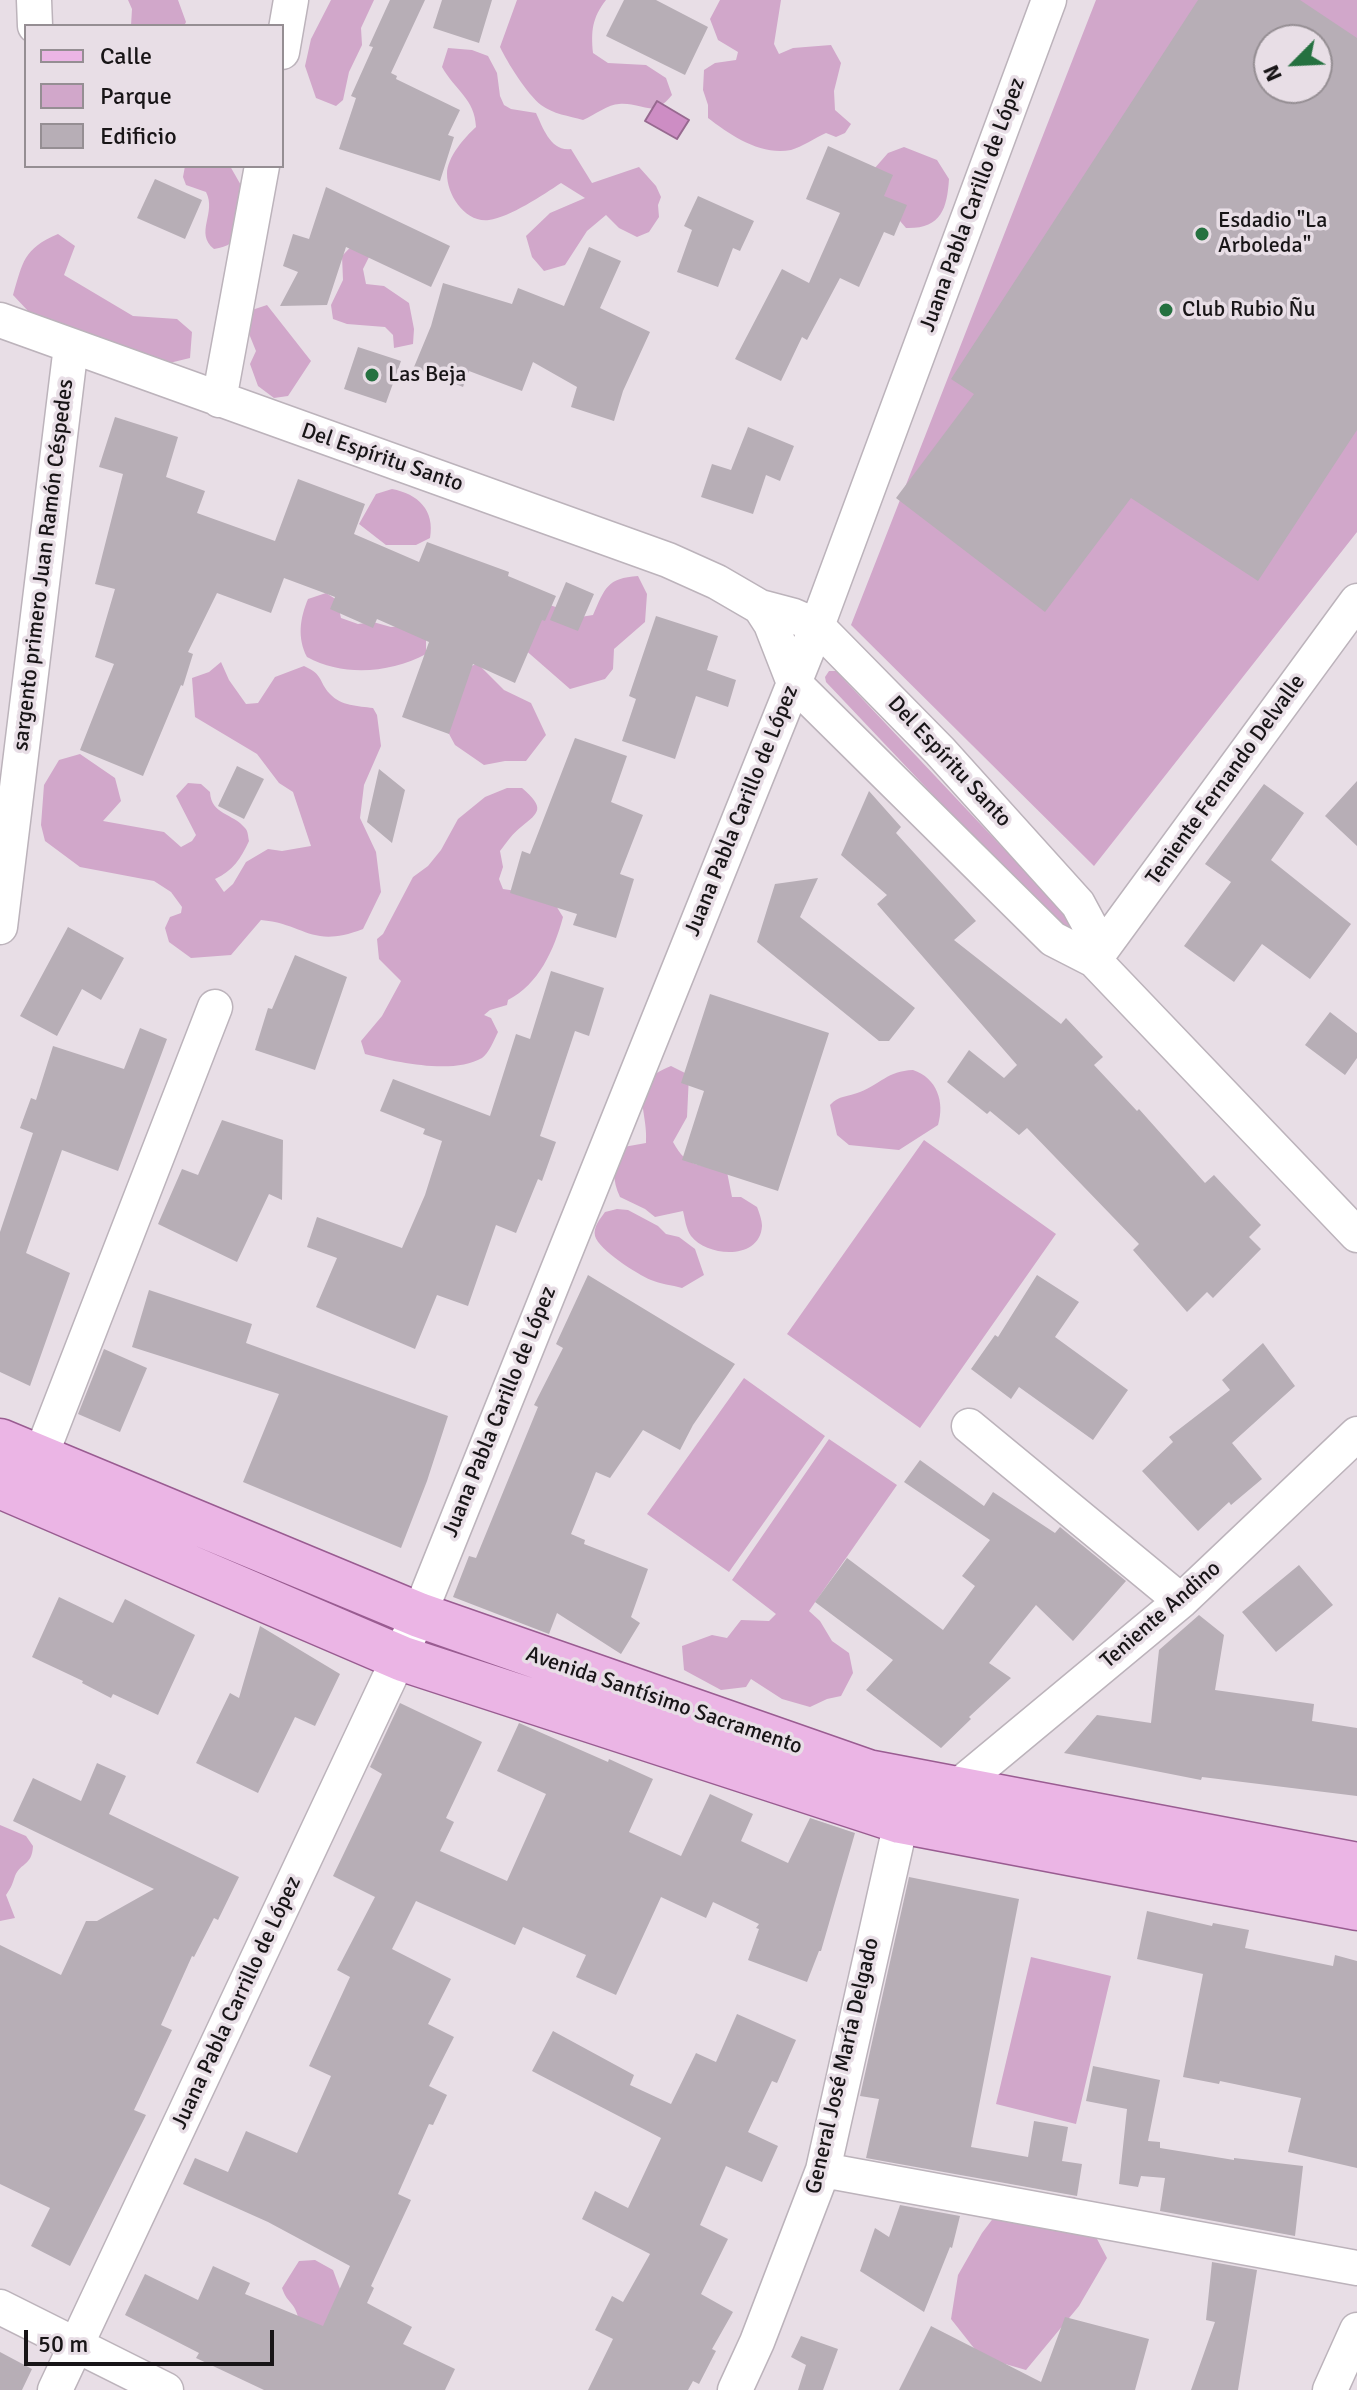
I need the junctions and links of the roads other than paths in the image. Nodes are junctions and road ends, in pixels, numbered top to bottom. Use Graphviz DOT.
graph roads {
  1 [pos="34,0"];
  2 [pos="291,0"];
  3 [pos="1049,0"];
  4 [pos="35,24"];
  5 [pos="284,40"];
  6 [pos="262,168"];
  7 [pos="0,320"];
  8 [pos="71,346"];
  9 [pos="219,400"];
  10 [pos="1357,601"];
  11 [pos="760,607"];
  12 [pos="817,626"];
  13 [pos="794,683"];
  14 [pos="3,875"];
  15 [pos="0,927"];
  16 [pos="1094,960"];
  17 [pos="215,1007"];
  18 [pos="1357,1235"];
  19 [pos="969,1426"];
  20 [pos="1357,1434"];
  21 [pos="0,1441"];
  22 [pos="21,1481"];
  23 [pos="1181,1601"];
  24 [pos="419,1615"];
  25 [pos="399,1657"];
  26 [pos="957,1787"];
  27 [pos="906,1800"];
  28 [pos="1357,1865"];
  29 [pos="1357,1908"];
  30 [pos="823,2170"];
  31 [pos="1357,2268"];
  32 [pos="0,2307"];
  33 [pos="1357,2330"];
  34 [pos="77,2344"];
  35 [pos="55,2390"];
  36 [pos="166,2390"];
  37 [pos="735,2390"];
  38 [pos="1330,2390"];
  1 -- 4 [label="street"];
  2 -- 5 [label="street"];
  3 -- 12 [label="street, Juana Pabla Carillo de López"];
  6 -- 9 [label="street"];
  7 -- 8 [label="street, Del Espíritu Santo"];
  8 -- 9 [label="street, Del Espíritu Santo"];
  8 -- 14 [label="street, sargento primero Juan Ramón Céspedes"];
  9 -- 11 [label="street, Del Espíritu Santo"];
  10 -- 16 [label="street, Teniente Fernando Delvalle"];
  11 -- 12 [label="street, Del Espíritu Santo"];
  11 -- 13 [label="street"];
  12 -- 13 [label="street, Juana Pabla Carillo de López"];
  12 -- 16 [label="street, Del Espíritu Santo"];
  13 -- 16 [label="street"];
  13 -- 24 [label="street, Juana Pabla Carillo de López"];
  14 -- 15 [label="street, sargento primero Juan Ramón Céspedes"];
  16 -- 18 [label="street"];
  17 -- 22 [label="street"];
  19 -- 23 [label="street"];
  20 -- 23 [label="street, Teniente Andino"];
  21 -- 22 [label="main road, Avenida Santísimo Sacramento"];
  22 -- 24 [label="main road, Avenida Santísimo Sacramento"];
  22 -- 25 [label="main road, Avenida Santísimo Sacramento"];
  23 -- 26 [label="street, Teniente Andino"];
  24 -- 25 [label="street, Juana Pabla Carrillo de López"];
  24 -- 27 [label="main road, Avenida Santísimo Sacramento"];
  25 -- 27 [label="main road, Avenida Santísimo Sacramento"];
  25 -- 34 [label="street, Juana Pabla Carrillo de López"];
  26 -- 27 [label="main road, Avenida Santísimo Sacramento"];
  26 -- 28 [label="main road, Avenida Santísimo Sacramento"];
  27 -- 29 [label="main road, Avenida Santísimo Sacramento"];
  27 -- 30 [label="street, General José María Delgado"];
  30 -- 31 [label="street"];
  30 -- 37 [label="street, General José María Delgado"];
  32 -- 34 [label="street"];
  33 -- 38 [label="street"];
  34 -- 35 [label="street, Juana Pabla Carrillo de López"];
  34 -- 36 [label="street"];
}
